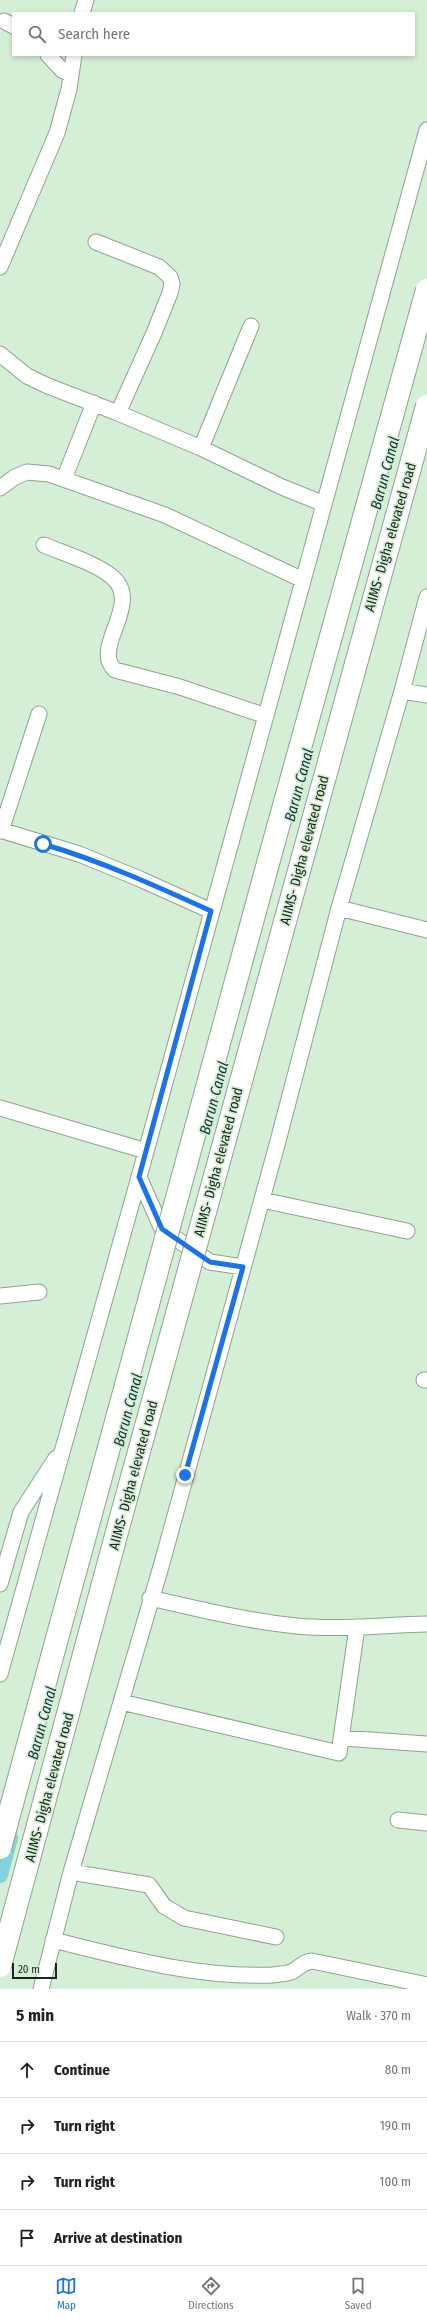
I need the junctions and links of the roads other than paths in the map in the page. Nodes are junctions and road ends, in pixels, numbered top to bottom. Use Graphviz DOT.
graph roads {
  1 [pos="86,0"];
  2 [pos="82,12"];
  3 [pos="49,56"];
  4 [pos="74,56"];
  5 [pos="71,75"];
  6 [pos="427,130"];
  7 [pos="96,242"];
  8 [pos="0,268"];
  9 [pos="427,290"];
  10 [pos="250,326"];
  11 [pos="0,354"];
  12 [pos="94,403"];
  13 [pos="427,406"];
  14 [pos="118,413"];
  15 [pos="201,448"];
  16 [pos="64,479"];
  17 [pos="0,488"];
  18 [pos="324,504"];
  19 [pos="44,545"];
  20 [pos="303,580"];
  21 [pos="427,597"];
  22 [pos="402,691"];
  23 [pos="427,694"];
  24 [pos="39,714"];
  25 [pos="266,716"];
  26 [pos="0,831"];
  27 [pos="339,908"];
  28 [pos="211,911"];
  29 [pos="427,930"];
  30 [pos="0,1108"];
  31 [pos="146,1151"];
  32 [pos="139,1177"];
  33 [pos="262,1200"];
  34 [pos="407,1231"];
  35 [pos="243,1267"];
  36 [pos="39,1292"];
  37 [pos="0,1296"];
  38 [pos="64,1446"];
  39 [pos="0,1584"];
  40 [pos="150,1598"];
  41 [pos="427,1624"];
  42 [pos="357,1627"];
  43 [pos="0,1674"];
  44 [pos="120,1702"];
  45 [pos="342,1738"];
  46 [pos="427,1744"];
  47 [pos="398,1820"];
  48 [pos="427,1823"];
  49 [pos="0,1848"];
  50 [pos="71,1872"];
  51 [pos="276,1937"];
  52 [pos="53,1940"];
  53 [pos="0,1966"];
  54 [pos="427,1984"];
  55 [pos="41,1989"];
  1 -- 2 [label="street"];
  3 -- 5 [label="street"];
  4 -- 5 [label="street"];
  5 -- 8 [label="street"];
  6 -- 18 [label="street"];
  7 -- 14 [label="street"];
  9 -- 49 [label="highway, bridge"];
  10 -- 15 [label="street"];
  11 -- 12 [label="street"];
  12 -- 14 [label="street"];
  12 -- 16 [label="street"];
  13 -- 53 [label="highway, AIIMS- Digha elevated road, bridge"];
  14 -- 15 [label="street"];
  15 -- 18 [label="street"];
  16 -- 17 [label="street"];
  16 -- 20 [label="street"];
  18 -- 20 [label="street"];
  19 -- 25 [label="street"];
  20 -- 25 [label="street"];
  21 -- 22 [label="street"];
  22 -- 23 [label="street"];
  22 -- 27 [label="street"];
  24 -- 26 [label="street"];
  25 -- 28 [label="street"];
  26 -- 28 [label="street"];
  27 -- 29 [label="street"];
  27 -- 33 [label="street"];
  28 -- 31 [label="street"];
  30 -- 31 [label="street"];
  31 -- 32 [label="street"];
  32 -- 35 [label="street, bridge"];
  32 -- 38 [label="street"];
  33 -- 34 [label="street"];
  33 -- 35 [label="street"];
  35 -- 40 [label="street"];
  36 -- 37 [label="street"];
  38 -- 39 [label="street"];
  38 -- 43 [label="street"];
  40 -- 42 [label="street"];
  40 -- 44 [label="street"];
  41 -- 42 [label="street"];
  42 -- 45 [label="street"];
  44 -- 45 [label="street"];
  44 -- 50 [label="street"];
  45 -- 46 [label="street"];
  47 -- 48 [label="street"];
  50 -- 51 [label="street"];
  50 -- 52 [label="street"];
  52 -- 54 [label="street"];
  52 -- 55 [label="street"];
}
